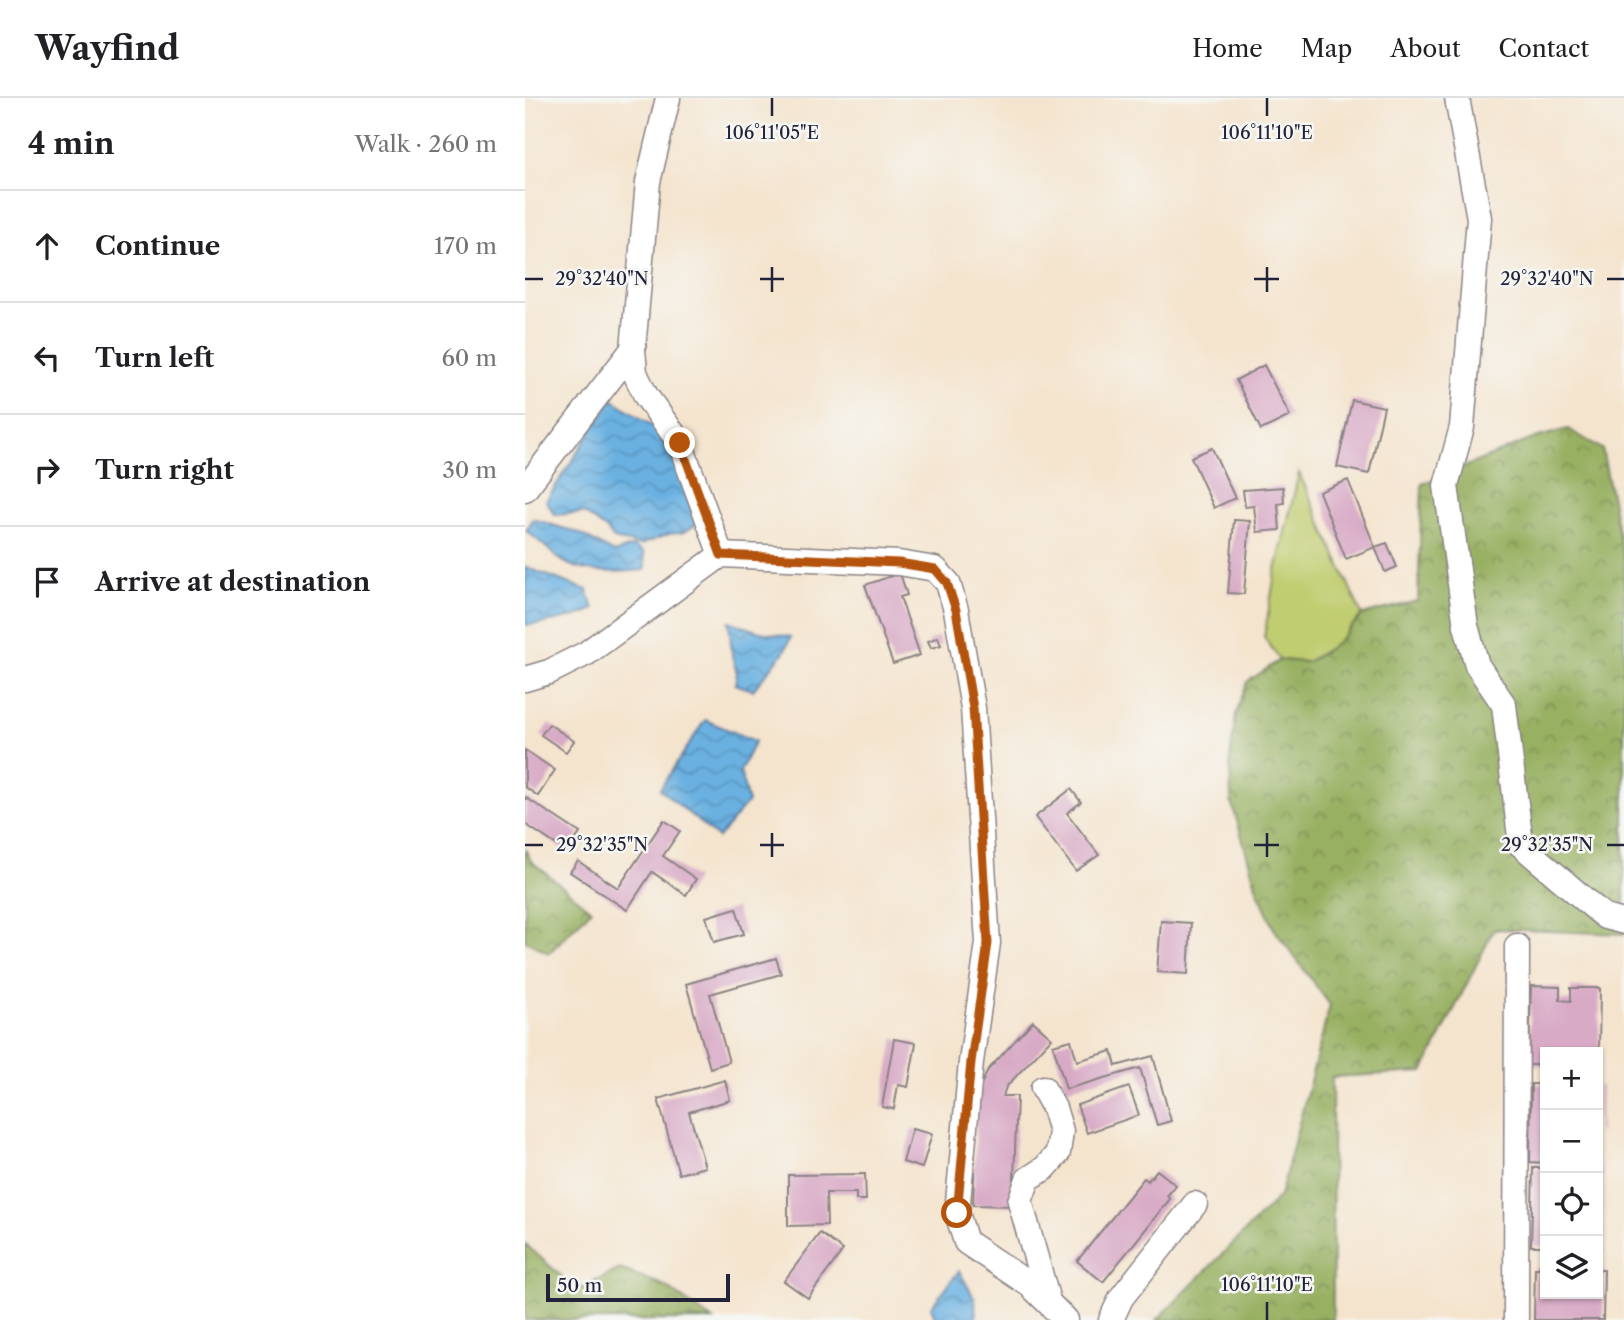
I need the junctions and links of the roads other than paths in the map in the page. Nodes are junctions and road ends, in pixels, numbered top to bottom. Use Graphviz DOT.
graph roads {
  1 [pos="668,98"];
  2 [pos="1457,98"];
  3 [pos="633,349"];
  4 [pos="525,489"];
  5 [pos="721,555"];
  6 [pos="525,679"];
  7 [pos="1624,922"];
  8 [pos="1517,946"];
  9 [pos="1043,1088"];
  10 [pos="1195,1204"];
  11 [pos="1048,1301"];
  12 [pos="1066,1320"];
  13 [pos="1111,1320"];
  14 [pos="1516,1320"];
  1 -- 3 [label="street"];
  2 -- 7 [label="street"];
  3 -- 4 [label="street"];
  3 -- 5 [label="street"];
  5 -- 6 [label="street"];
  5 -- 11 [label="street"];
  8 -- 14 [label="street"];
  9 -- 11 [label="street"];
  10 -- 13 [label="street"];
  11 -- 12 [label="street"];
}
